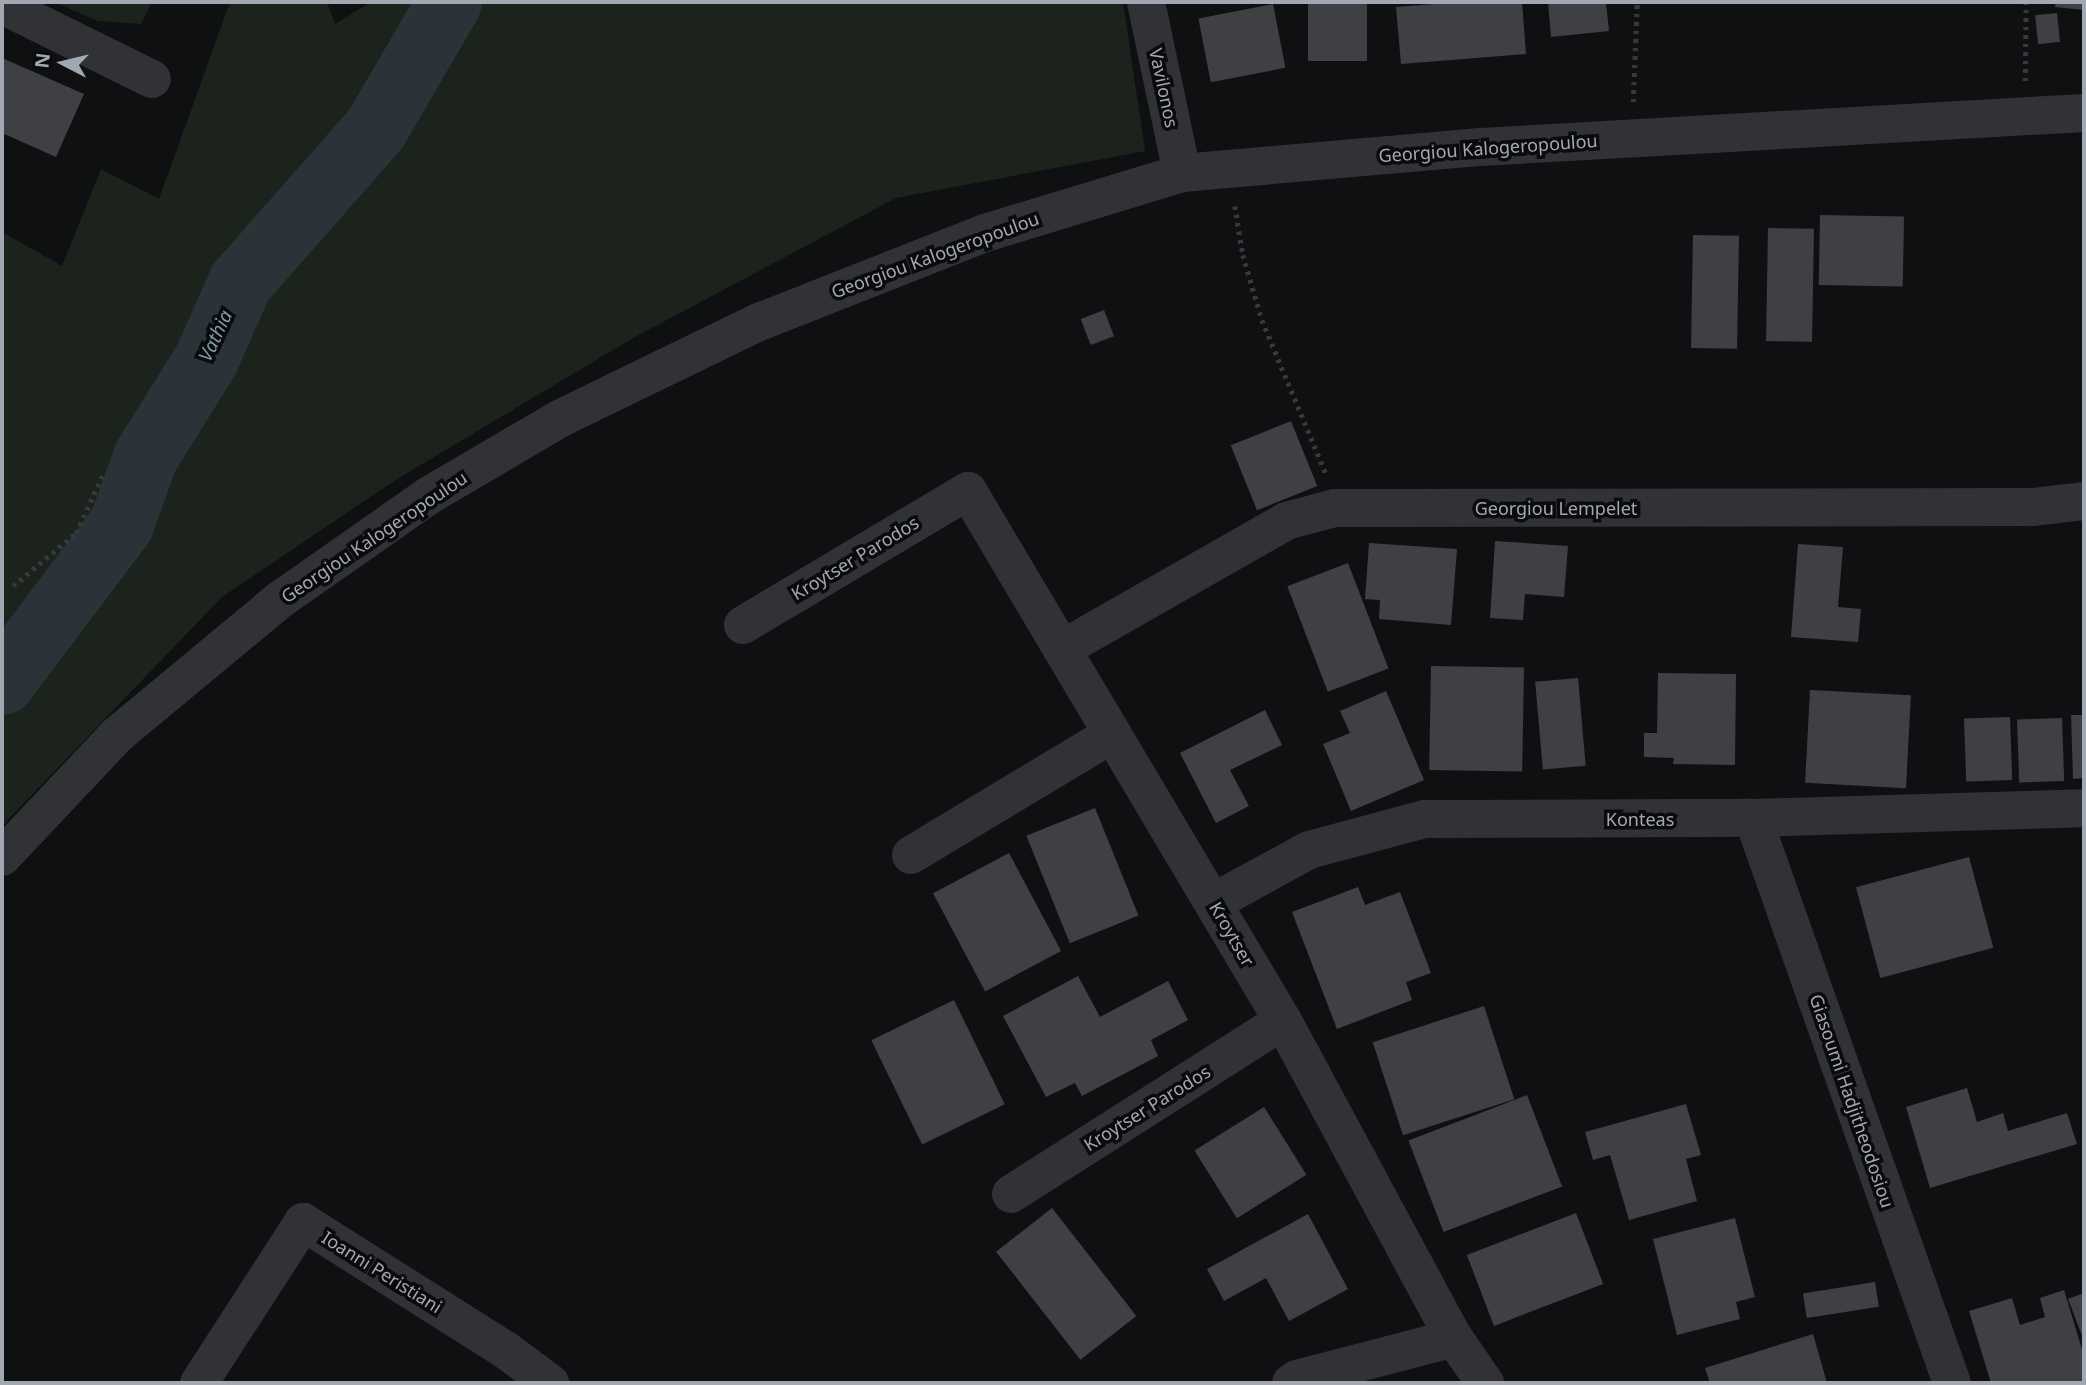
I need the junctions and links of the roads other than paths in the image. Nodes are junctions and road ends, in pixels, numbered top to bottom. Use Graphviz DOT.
graph roads {
  1 [pos="1146,2"];
  2 [pos="2,5"];
  3 [pos="152,79"];
  4 [pos="2084,113"];
  5 [pos="1182,173"];
  6 [pos="968,491"];
  7 [pos="2084,501"];
  8 [pos="743,625"];
  9 [pos="1062,649"];
  10 [pos="1112,734"];
  11 [pos="2084,808"];
  12 [pos="1753,818"];
  13 [pos="911,855"];
  14 [pos="2,857"];
  15 [pos="1214,902"];
  16 [pos="1283,1021"];
  17 [pos="1011,1194"];
  18 [pos="1454,1338"];
  19 [pos="199,1383"];
  20 [pos="550,1383"];
  21 [pos="1291,1383"];
  22 [pos="1485,1383"];
  23 [pos="1952,1383"];
  1 -- 5 [label="street, Vavilonos"];
  2 -- 3 [label="street"];
  4 -- 5 [label="street, Georgiou Kalogeropoulou"];
  5 -- 14 [label="street, Georgiou Kalogeropoulou"];
  6 -- 8 [label="street, Kroytser Parodos"];
  6 -- 9 [label="street, Kroytser"];
  7 -- 9 [label="street, Georgiou Lempelet"];
  9 -- 10 [label="street, Kroytser"];
  10 -- 13 [label="street"];
  10 -- 15 [label="street, Kroytser"];
  11 -- 12 [label="street, Konteas"];
  12 -- 15 [label="street, Konteas"];
  12 -- 23 [label="street, Giasoumi Hadjitheodosiou"];
  15 -- 16 [label="street, Kroytser"];
  16 -- 17 [label="street, Kroytser Parodos"];
  16 -- 18 [label="street, Kroytser"];
  18 -- 21 [label="street"];
  18 -- 22 [label="street, Kroytser"];
  19 -- 20 [label="street, Ioanni Peristiani"];
}
